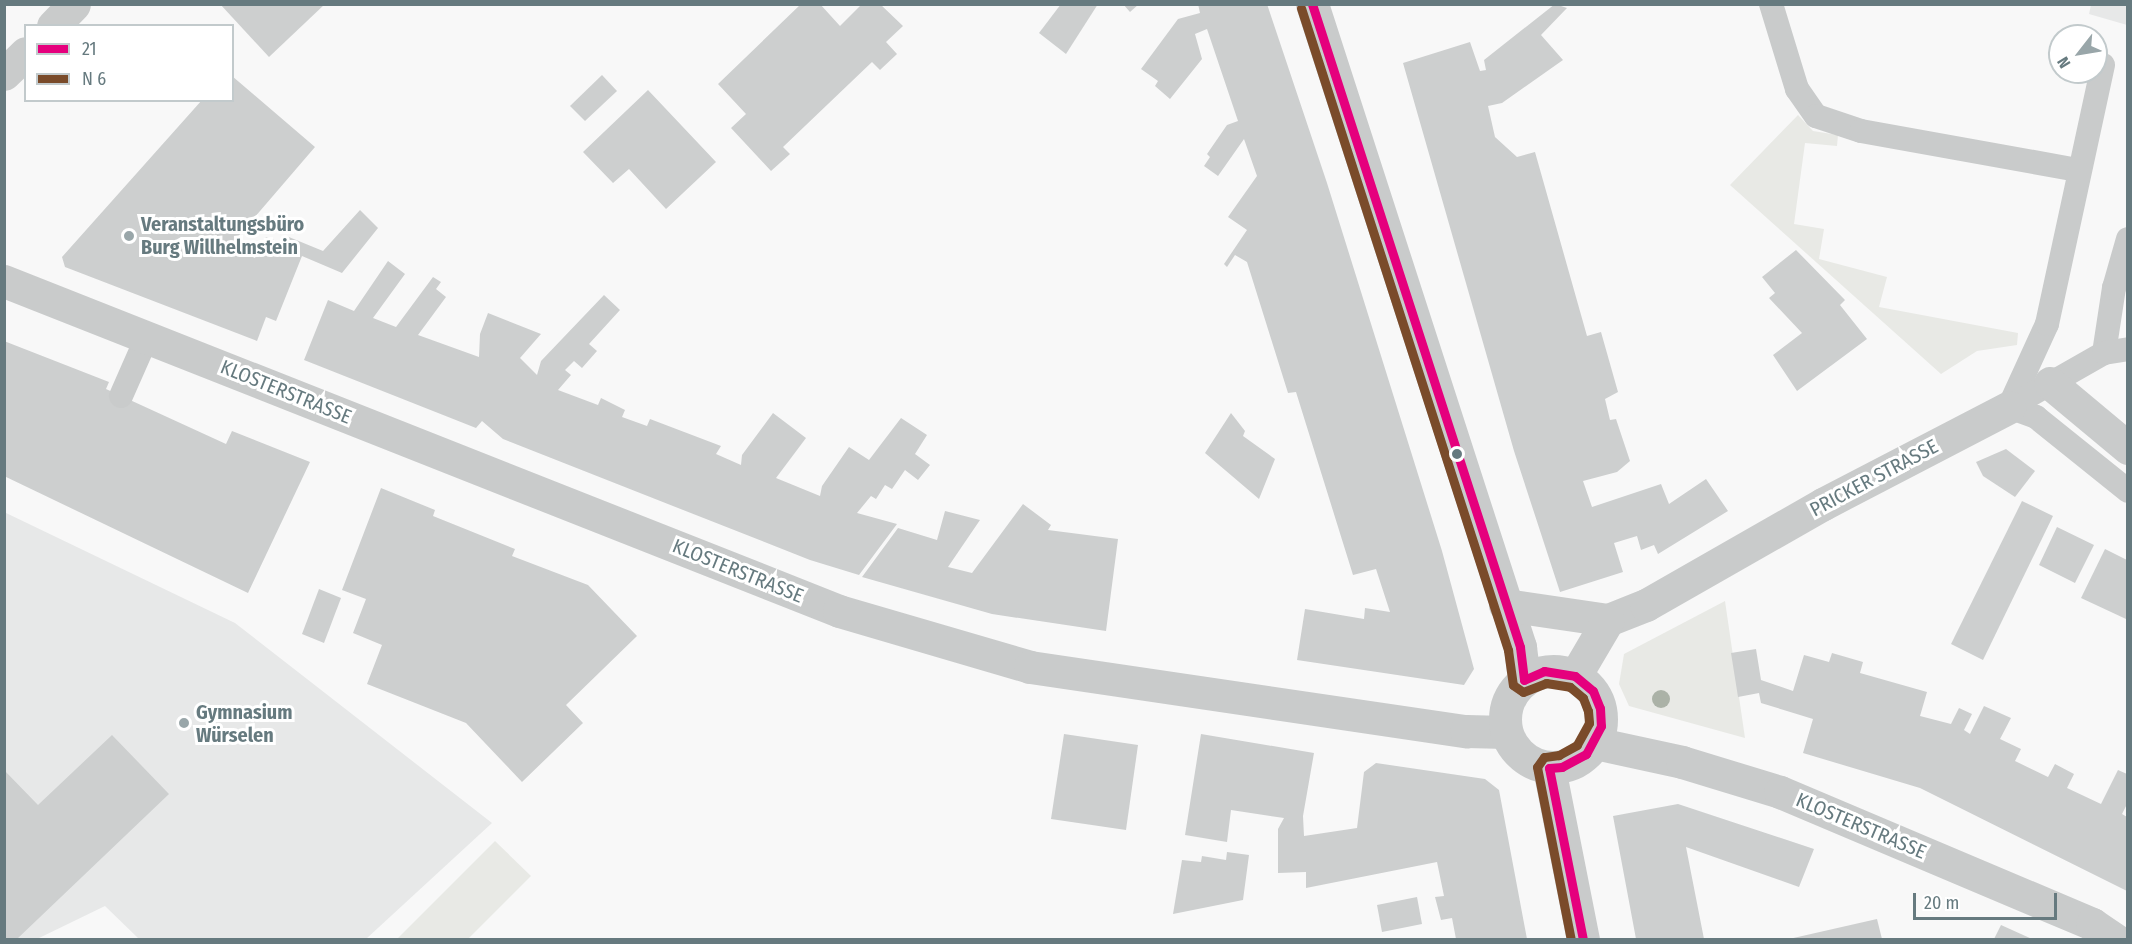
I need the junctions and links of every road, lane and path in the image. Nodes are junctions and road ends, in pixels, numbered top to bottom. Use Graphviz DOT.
graph roads {
  1 [pos="74,4"];
  2 [pos="1312,4"];
  3 [pos="1771,4"];
  4 [pos="55,24"];
  5 [pos="24,55"];
  6 [pos="4,74"];
  7 [pos="2098,84"];
  8 [pos="2078,170"];
  9 [pos="2127,239"];
  10 [pos="4,281"];
  11 [pos="147,337"];
  12 [pos="2116,351"];
  13 [pos="2050,383"];
  14 [pos="121,396"];
  15 [pos="2009,407"];
  16 [pos="2127,448"];
  17 [pos="2127,491"];
  18 [pos="1505,605"];
  19 [pos="1608,620"];
  20 [pos="1575,676"];
  21 [pos="1524,680"];
  22 [pos="1506,732"];
  23 [pos="1595,743"];
  24 [pos="1549,768"];
  25 [pos="1583,939"];
  26 [pos="2116,939"];
  1 -- 4 [label="street"];
  2 -- 18 [label="street"];
  3 -- 8 [label="lane"];
  5 -- 6 [label="street"];
  7 -- 8 [label="lane"];
  8 -- 15 [label="lane"];
  9 -- 12 [label="lane"];
  10 -- 11 [label="street, KLOSTERSTRASSE"];
  11 -- 14 [label="lane"];
  11 -- 22 [label="street, KLOSTERSTRASSE"];
  12 -- 13 [label="lane, PRICKER STRASSE"];
  13 -- 15 [label="lane, PRICKER STRASSE"];
  13 -- 16 [label="street"];
  15 -- 17 [label="lane"];
  15 -- 19 [label="street, PRICKER STRASSE"];
  18 -- 19 [label="street, PRICKER STRASSE"];
  18 -- 21 [label="street"];
  19 -- 20 [label="street"];
  20 -- 21 [label="street"];
  20 -- 23 [label="street"];
  21 -- 22 [label="street"];
  22 -- 24 [label="street"];
  23 -- 24 [label="street"];
  23 -- 26 [label="street, KLOSTERSTRASSE"];
  24 -- 25 [label="street"];
}
